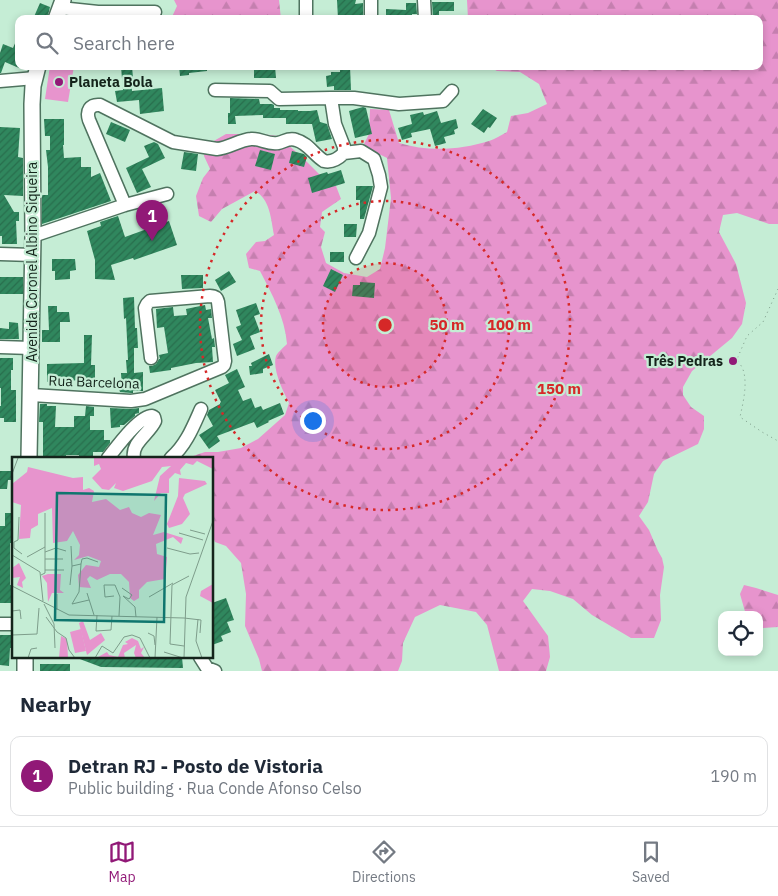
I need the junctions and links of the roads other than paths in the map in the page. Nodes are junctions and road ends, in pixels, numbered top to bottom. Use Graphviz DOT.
graph roads {
  1 [pos="306,0"];
  2 [pos="371,0"];
  3 [pos="424,0"];
  4 [pos="60,9"];
  5 [pos="155,12"];
  6 [pos="306,15"];
  7 [pos="371,15"];
  8 [pos="425,15"];
  9 [pos="36,72"];
  10 [pos="0,81"];
  11 [pos="215,90"];
  12 [pos="452,91"];
  13 [pos="331,98"];
  14 [pos="344,152"];
  15 [pos="167,194"];
  16 [pos="125,205"];
  17 [pos="33,236"];
  18 [pos="0,254"];
  19 [pos="33,255"];
  20 [pos="356,258"];
  21 [pos="0,347"];
  22 [pos="31,348"];
  23 [pos="151,358"];
  24 [pos="31,395"];
  25 [pos="201,409"];
  26 [pos="29,457"];
  27 [pos="109,457"];
  28 [pos="134,457"];
  29 [pos="172,457"];
  30 [pos="25,658"];
  31 [pos="201,658"];
  32 [pos="25,671"];
  33 [pos="215,671"];
  1 -- 6 [label="street"];
  2 -- 7 [label="street"];
  3 -- 8 [label="street"];
  4 -- 5 [label="street"];
  9 -- 10 [label="street"];
  9 -- 17 [label="main road, Avenida Coronel Albino Siqueira"];
  11 -- 13 [label="street"];
  12 -- 13 [label="street"];
  13 -- 14 [label="street"];
  14 -- 16 [label="street"];
  14 -- 20 [label="street"];
  15 -- 16 [label="street"];
  16 -- 17 [label="street"];
  17 -- 19 [label="main road, Avenida Coronel Albino Siqueira"];
  18 -- 19 [label="street"];
  19 -- 22 [label="main road, Avenida Coronel Albino Siqueira"];
  21 -- 22 [label="street"];
  22 -- 24 [label="main road, Avenida Coronel Albino Siqueira"];
  23 -- 24 [label="street, Rua Barcelona"];
  24 -- 26 [label="main road, Avenida Coronel Albino Siqueira"];
  25 -- 29 [label="street"];
  27 -- 28 [label="street"];
  30 -- 32 [label="main road"];
  31 -- 33 [label="street"];
}
